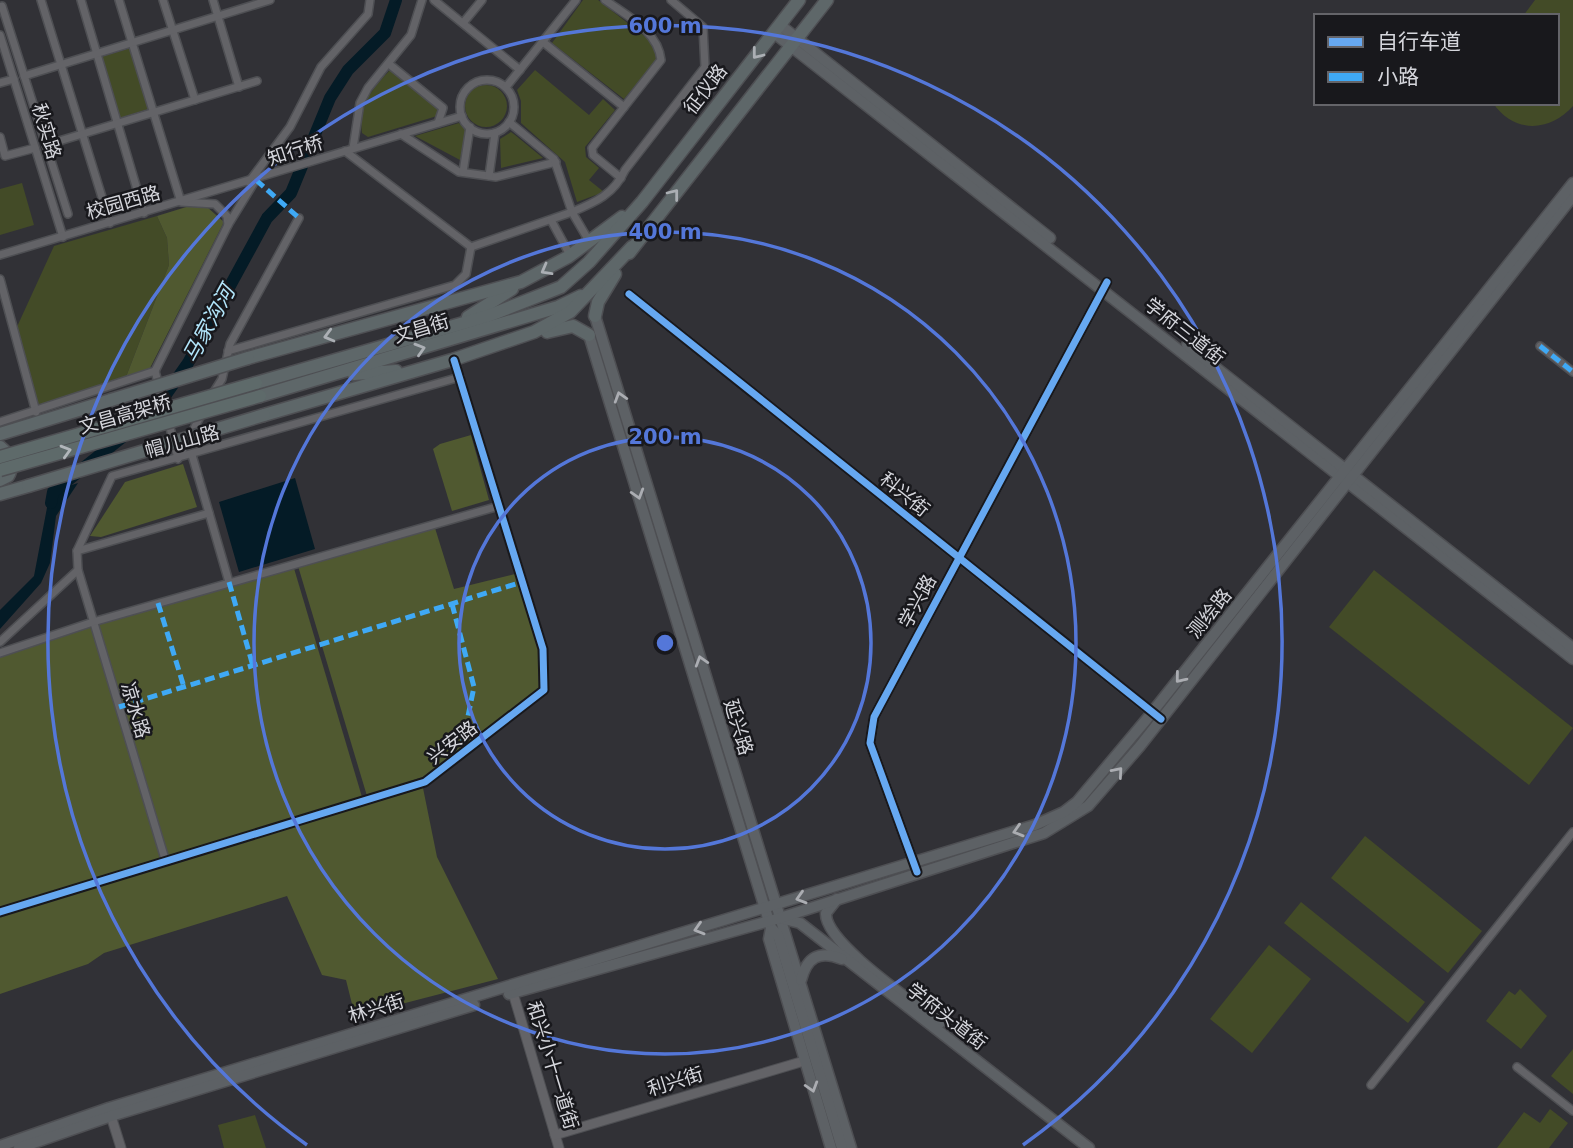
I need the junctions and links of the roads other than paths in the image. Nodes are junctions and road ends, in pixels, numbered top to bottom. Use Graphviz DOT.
graph roads {
  1 [pos="41,0"];
  2 [pos="81,0"];
  3 [pos="119,0"];
  4 [pos="163,0"];
  5 [pos="213,0"];
  6 [pos="270,0"];
  7 [pos="370,0"];
  8 [pos="422,0"];
  9 [pos="434,0"];
  10 [pos="576,0"];
  11 [pos="605,0"];
  12 [pos="671,0"];
  13 [pos="827,0"];
  14 [pos="834,0"];
  15 [pos="478,2"];
  16 [pos="796,2"];
  17 [pos="2,6"];
  18 [pos="218,16"];
  19 [pos="811,21"];
  20 [pos="463,23"];
  21 [pos="777,29"];
  22 [pos="173,30"];
  23 [pos="0,35"];
  24 [pos="543,42"];
  25 [pos="793,42"];
  26 [pos="132,43"];
  27 [pos="97,54"];
  28 [pos="389,64"];
  29 [pos="61,65"];
  30 [pos="520,70"];
  31 [pos="24,76"];
  32 [pos="14,79"];
  33 [pos="257,81"];
  34 [pos="0,83"];
  35 [pos="239,87"];
  36 [pos="506,87"];
  37 [pos="195,100"];
  38 [pos="624,107"];
  39 [pos="153,113"];
  40 [pos="462,116"];
  41 [pos="438,122"];
  42 [pos="509,122"];
  43 [pos="118,123"];
  44 [pos="470,127"];
  45 [pos="495,132"];
  46 [pos="82,134"];
  47 [pos="401,134"];
  48 [pos="0,137"];
  49 [pos="47,145"];
  50 [pos="35,148"];
  51 [pos="353,148"];
  52 [pos="345,150"];
  53 [pos="556,162"];
  54 [pos="463,172"];
  55 [pos="489,176"];
  56 [pos="621,178"];
  57 [pos="252,181"];
  58 [pos="1573,183"];
  59 [pos="1573,196"];
  60 [pos="181,202"];
  61 [pos="642,202"];
  62 [pos="572,212"];
  63 [pos="144,213"];
  64 [pos="68,214"];
  65 [pos="299,218"];
  66 [pos="551,220"];
  67 [pos="110,223"];
  68 [pos="228,225"];
  69 [pos="63,237"];
  70 [pos="589,241"];
  71 [pos="471,247"];
  72 [pos="632,247"];
  73 [pos="0,255"];
  74 [pos="570,255"];
  75 [pos="0,279"];
  76 [pos="520,282"];
  77 [pos="1105,285"];
  78 [pos="591,290"];
  79 [pos="629,294"];
  80 [pos="595,316"];
  81 [pos="457,324"];
  82 [pos="589,335"];
  83 [pos="1540,346"];
  84 [pos="228,351"];
  85 [pos="460,358"];
  86 [pos="155,371"];
  87 [pos="413,371"];
  88 [pos="1573,372"];
  89 [pos="460,377"];
  90 [pos="316,380"];
  91 [pos="258,389"];
  92 [pos="36,412"];
  93 [pos="0,422"];
  94 [pos="0,434"];
  95 [pos="0,447"];
  96 [pos="192,455"];
  97 [pos="0,457"];
  98 [pos="178,459"];
  99 [pos="0,470"];
  100 [pos="1347,476"];
  101 [pos="0,480"];
  102 [pos="0,494"];
  103 [pos="499,506"];
  104 [pos="209,513"];
  105 [pos="77,551"];
  106 [pos="958,557"];
  107 [pos="78,570"];
  108 [pos="229,582"];
  109 [pos="93,622"];
  110 [pos="0,642"];
  111 [pos="1573,648"];
  112 [pos="0,653"];
  113 [pos="1573,659"];
  114 [pos="1156,716"];
  115 [pos="1573,832"];
  116 [pos="165,859"];
  117 [pos="915,867"];
  118 [pos="837,899"];
  119 [pos="776,905"];
  120 [pos="764,909"];
  121 [pos="0,912"];
  122 [pos="780,918"];
  123 [pos="769,924"];
  124 [pos="852,963"];
  125 [pos="800,983"];
  126 [pos="513,993"];
  127 [pos="804,1061"];
  128 [pos="1517,1067"];
  129 [pos="1371,1085"];
  130 [pos="1573,1111"];
  131 [pos="111,1116"];
  132 [pos="555,1135"];
  133 [pos="0,1146"];
  134 [pos="19,1148"];
  135 [pos="121,1148"];
  136 [pos="559,1148"];
  137 [pos="831,1148"];
  138 [pos="842,1148"];
  139 [pos="851,1148"];
  140 [pos="1089,1148"];
  141 [pos="1099,1148"];
  1 -- 29 [label="street"];
  2 -- 27 [label="street"];
  3 -- 26 [label="street"];
  4 -- 22 [label="street"];
  5 -- 18 [label="street"];
  6 -- 18 [label="street"];
  7 -- 57 [label="street"];
  8 -- 28 [label="street"];
  9 -- 20 [label="street"];
  10 -- 24 [label="street"];
  11 -- 38 [label="street"];
  12 -- 56 [label="street"];
  13 -- 19 [label="main road"];
  14 -- 19 [label="main road"];
  15 -- 20 [label="street"];
  16 -- 21 [label="main road, 征仪路"];
  17 -- 31 [label="street"];
  18 -- 22 [label="street"];
  18 -- 35 [label="street"];
  19 -- 25 [label="main road"];
  20 -- 30 [label="street"];
  21 -- 25 [label="main road, 学府三道街"];
  21 -- 61 [label="main road, 征仪路, one-way"];
  22 -- 26 [label="street"];
  22 -- 37 [label="street"];
  23 -- 32 [label="street, 秋实路"];
  24 -- 30 [label="street"];
  24 -- 38 [label="street"];
  72 -- 25 [label="main road, one-way"];
  25 -- 77 [label="main road, 学府三道街"];
  26 -- 27 [label="street"];
  26 -- 39 [label="street"];
  27 -- 29 [label="street"];
  27 -- 43 [label="street"];
  28 -- 41 [label="street"];
  28 -- 51 [label="street"];
  29 -- 31 [label="street"];
  29 -- 46 [label="street"];
  30 -- 36 [label="street"];
  31 -- 49 [label="street"];
  32 -- 34 [label="street"];
  32 -- 50 [label="street, 秋实路"];
  33 -- 35 [label="street"];
  35 -- 37 [label="street"];
  36 -- 40 [label="street"];
  36 -- 42 [label="street"];
  37 -- 39 [label="street"];
  38 -- 56 [label="street"];
  39 -- 43 [label="street"];
  39 -- 60 [label="street"];
  40 -- 41 [label="street"];
  40 -- 44 [label="street"];
  41 -- 47 [label="street"];
  42 -- 45 [label="street"];
  42 -- 53 [label="street"];
  43 -- 46 [label="street"];
  43 -- 63 [label="street"];
  44 -- 45 [label="street"];
  44 -- 54 [label="street"];
  45 -- 55 [label="street"];
  46 -- 49 [label="street"];
  46 -- 67 [label="street"];
  47 -- 51 [label="street"];
  47 -- 54 [label="street"];
  48 -- 50 [label="street"];
  49 -- 64 [label="street"];
  50 -- 69 [label="street, 秋实路"];
  51 -- 52 [label="street"];
  52 -- 57 [label="street, 知行桥"];
  52 -- 71 [label="street"];
  53 -- 55 [label="street"];
  53 -- 62 [label="street"];
  54 -- 55 [label="street"];
  56 -- 62 [label="street"];
  57 -- 60 [label="street, 校园西路"];
  57 -- 68 [label="street"];
  58 -- 100 [label="main road, 测绘路"];
  59 -- 100 [label="main road, 测绘路"];
  60 -- 63 [label="street, 校园西路"];
  60 -- 68 [label="street"];
  61 -- 70 [label="main road"];
  61 -- 81 [label="main road, 文昌街"];
  62 -- 66 [label="street"];
  62 -- 70 [label="street"];
  63 -- 67 [label="street, 校园西路"];
  65 -- 84 [label="street"];
  66 -- 71 [label="street"];
  66 -- 74 [label="street"];
  67 -- 69 [label="street, 校园西路"];
  68 -- 86 [label="street"];
  69 -- 73 [label="street, 校园西路"];
  70 -- 74 [label="main road"];
  71 -- 84 [label="street"];
  72 -- 78 [label="main road"];
  72 -- 80 [label="main road"];
  74 -- 76 [label="main road, one-way"];
  75 -- 92 [label="street"];
  76 -- 81 [label="main road"];
  76 -- 94 [label="main road, one-way, bridge"];
  77 -- 100 [label="main road, 学府三道街"];
  77 -- 106 [label="street, 学兴路"];
  78 -- 85 [label="main road"];
  90 -- 78 [label="main road, 文昌街, one-way"];
  79 -- 106 [label="street, 科兴街"];
  119 -- 80 [label="main road, 延兴路, one-way"];
  81 -- 91 [label="main road, 文昌街"];
  82 -- 85 [label="main road"];
  82 -- 120 [label="main road, 延兴路, one-way"];
  83 -- 88 [label="street"];
  84 -- 98 [label="street"];
  85 -- 87 [label="main road"];
  85 -- 89 [label="street, 兴安路"];
  86 -- 92 [label="street"];
  86 -- 98 [label="street, bridge"];
  87 -- 90 [label="main road"];
  87 -- 102 [label="main road, bridge"];
  89 -- 96 [label="street, 帽儿山路"];
  89 -- 103 [label="street, 兴安路"];
  90 -- 91 [label="main road, 文昌街"];
  91 -- 97 [label="highway, 文昌高架桥, bridge"];
  99 -- 91 [label="highway, 文昌高架桥, one-way, bridge"];
  92 -- 93 [label="street"];
  95 -- 101 [label="main road"];
  96 -- 98 [label="street, 帽儿山路"];
  96 -- 104 [label="street"];
  98 -- 105 [label="street, 帽儿山路"];
  100 -- 111 [label="main road, 学府三道街"];
  100 -- 113 [label="main road, 学府三道街"];
  100 -- 114 [label="main road, 测绘路"];
  103 -- 108 [label="street"];
  103 -- 116 [label="street, 兴安路"];
  104 -- 105 [label="street"];
  104 -- 108 [label="street"];
  105 -- 107 [label="street, 帽儿山路"];
  106 -- 114 [label="street, 科兴街"];
  106 -- 117 [label="street, 学兴路"];
  107 -- 109 [label="street, 凉水路"];
  107 -- 110 [label="street"];
  108 -- 109 [label="street"];
  109 -- 112 [label="street"];
  109 -- 116 [label="street, 凉水路"];
  114 -- 117 [label="main road, 测绘路"];
  115 -- 129 [label="street"];
  116 -- 121 [label="street, 兴安路"];
  117 -- 118 [label="main road, 测绘路"];
  117 -- 119 [label="main road, 测绘路, one-way"];
  118 -- 122 [label="main road, 测绘路"];
  118 -- 141 [label="main road, 学府头道街"];
  119 -- 120 [label="main road, 测绘路"];
  119 -- 122 [label="main road, 延兴路"];
  120 -- 123 [label="main road, 延兴路"];
  120 -- 133 [label="main road, 林兴街, one-way"];
  122 -- 123 [label="main road, 测绘路"];
  122 -- 124 [label="main road, 学府头道街"];
  122 -- 125 [label="main road, 延兴路"];
  123 -- 126 [label="main road, 林兴街"];
  123 -- 127 [label="main road, 延兴路"];
  123 -- 138 [label="main road"];
  124 -- 125 [label="main road"];
  124 -- 140 [label="main road, 学府头道街"];
  125 -- 139 [label="main road, 延兴路"];
  126 -- 131 [label="main road, 林兴街"];
  126 -- 132 [label="street, 和兴小十一道街"];
  127 -- 132 [label="street, 利兴街"];
  127 -- 137 [label="main road, 延兴路, one-way"];
  128 -- 130 [label="street"];
  131 -- 134 [label="main road, 林兴街"];
  131 -- 135 [label="street"];
  132 -- 136 [label="street, 和兴小十一道街"];
}
